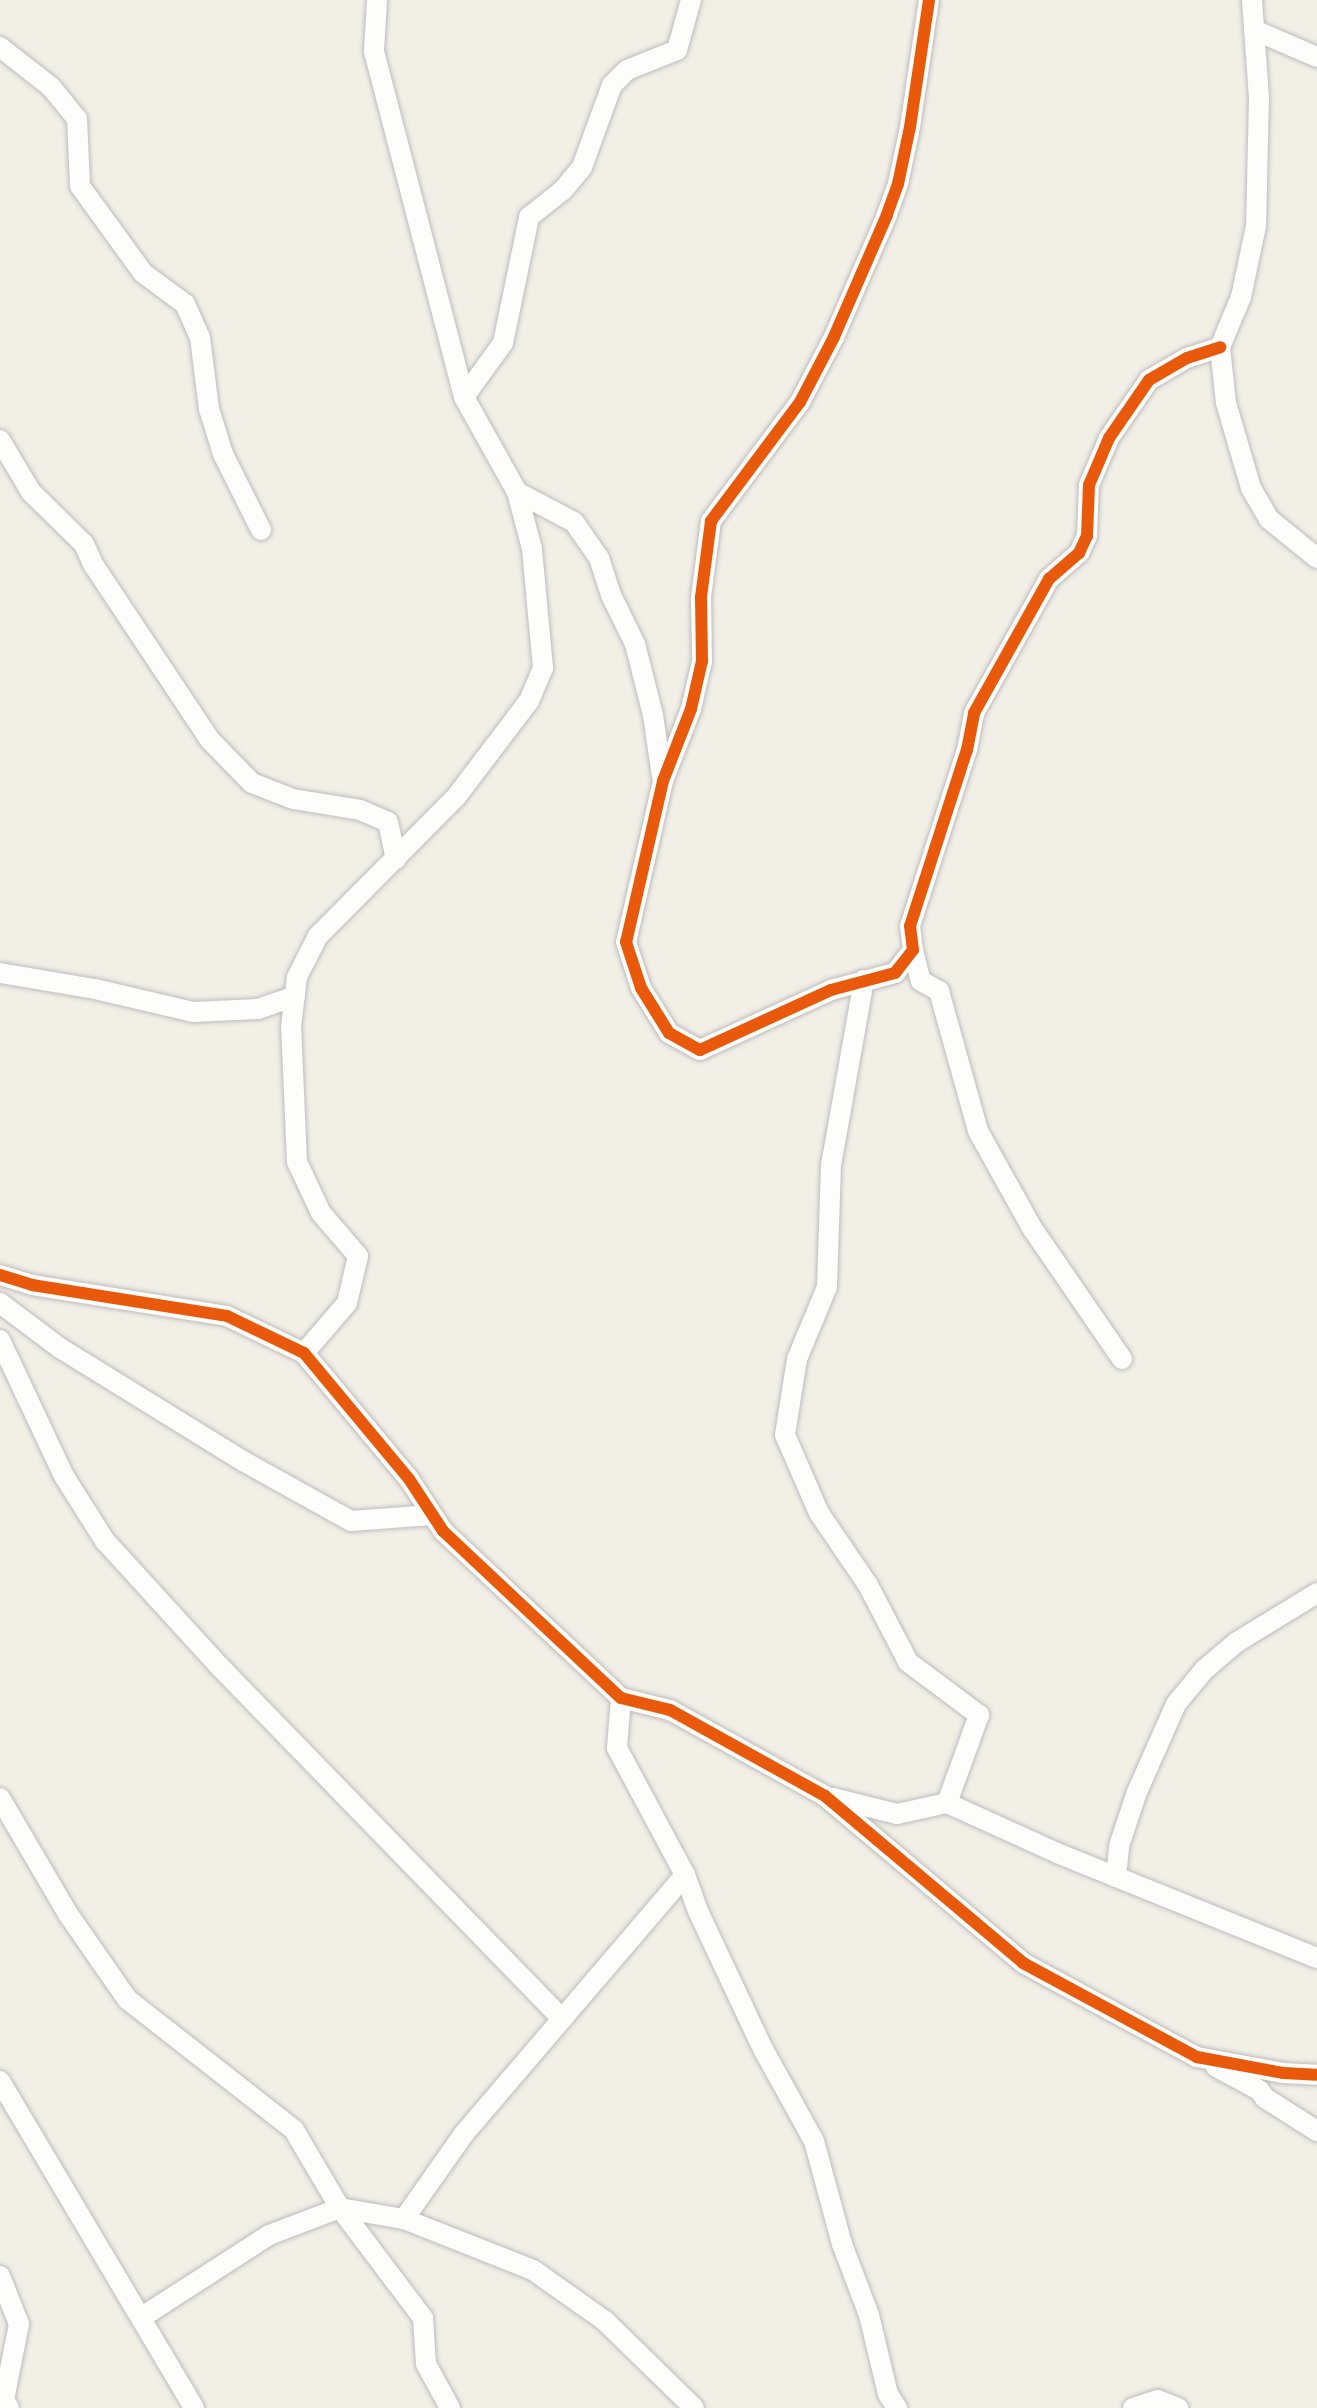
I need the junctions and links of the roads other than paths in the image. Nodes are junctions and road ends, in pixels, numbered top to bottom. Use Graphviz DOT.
graph roads {
  1 [pos="377,0"];
  2 [pos="691,0"];
  3 [pos="929,0"];
  4 [pos="1252,0"];
  5 [pos="1254,30"];
  6 [pos="0,47"];
  7 [pos="1317,57"];
  8 [pos="1220,347"];
  9 [pos="464,397"];
  10 [pos="0,440"];
  11 [pos="517,492"];
  12 [pos="261,530"];
  13 [pos="1317,558"];
  14 [pos="663,781"];
  15 [pos="396,859"];
  16 [pos="913,950"];
  17 [pos="0,973"];
  18 [pos="864,980"];
  19 [pos="295,996"];
  20 [pos="0,1275"];
  21 [pos="0,1303"];
  22 [pos="0,1341"];
  23 [pos="304,1353"];
  24 [pos="1122,1359"];
  25 [pos="432,1515"];
  26 [pos="1317,1593"];
  27 [pos="621,1698"];
  28 [pos="825,1796"];
  29 [pos="0,1798"];
  30 [pos="947,1803"];
  31 [pos="685,1875"];
  32 [pos="1116,1877"];
  33 [pos="1317,1958"];
  34 [pos="562,2019"];
  35 [pos="1197,2057"];
  36 [pos="1317,2075"];
  37 [pos="0,2081"];
  38 [pos="1317,2131"];
  39 [pos="340,2208"];
  40 [pos="404,2219"];
  41 [pos="0,2276"];
  42 [pos="142,2317"];
  43 [pos="4,2404"];
  44 [pos="194,2408"];
  45 [pos="450,2408"];
  46 [pos="694,2408"];
  47 [pos="897,2408"];
  48 [pos="1133,2408"];
  49 [pos="1178,2408"];
  1 -- 9 [label="street"];
  2 -- 9 [label="street"];
  3 -- 14 [label="street"];
  4 -- 5 [label="street"];
  5 -- 7 [label="street"];
  5 -- 8 [label="street"];
  6 -- 12 [label="street"];
  8 -- 13 [label="street"];
  8 -- 16 [label="street"];
  9 -- 11 [label="street"];
  10 -- 15 [label="street"];
  11 -- 14 [label="street"];
  11 -- 15 [label="street"];
  14 -- 18 [label="street"];
  15 -- 19 [label="street"];
  16 -- 18 [label="street"];
  16 -- 24 [label="street"];
  17 -- 19 [label="street"];
  18 -- 30 [label="street"];
  19 -- 23 [label="street"];
  20 -- 23 [label="street"];
  21 -- 25 [label="street"];
  22 -- 34 [label="street"];
  23 -- 25 [label="street"];
  25 -- 27 [label="street"];
  26 -- 32 [label="street"];
  27 -- 28 [label="street"];
  27 -- 31 [label="street"];
  28 -- 30 [label="street"];
  28 -- 35 [label="street"];
  29 -- 39 [label="street"];
  30 -- 32 [label="street"];
  31 -- 34 [label="street"];
  31 -- 47 [label="street"];
  32 -- 33 [label="street"];
  34 -- 40 [label="street"];
  35 -- 36 [label="street"];
  35 -- 38 [label="street"];
  37 -- 42 [label="street"];
  39 -- 40 [label="street"];
  39 -- 42 [label="street"];
  39 -- 45 [label="street"];
  40 -- 46 [label="street"];
  41 -- 43 [label="street"];
  42 -- 44 [label="street"];
  48 -- 49 [label="street"];
}
